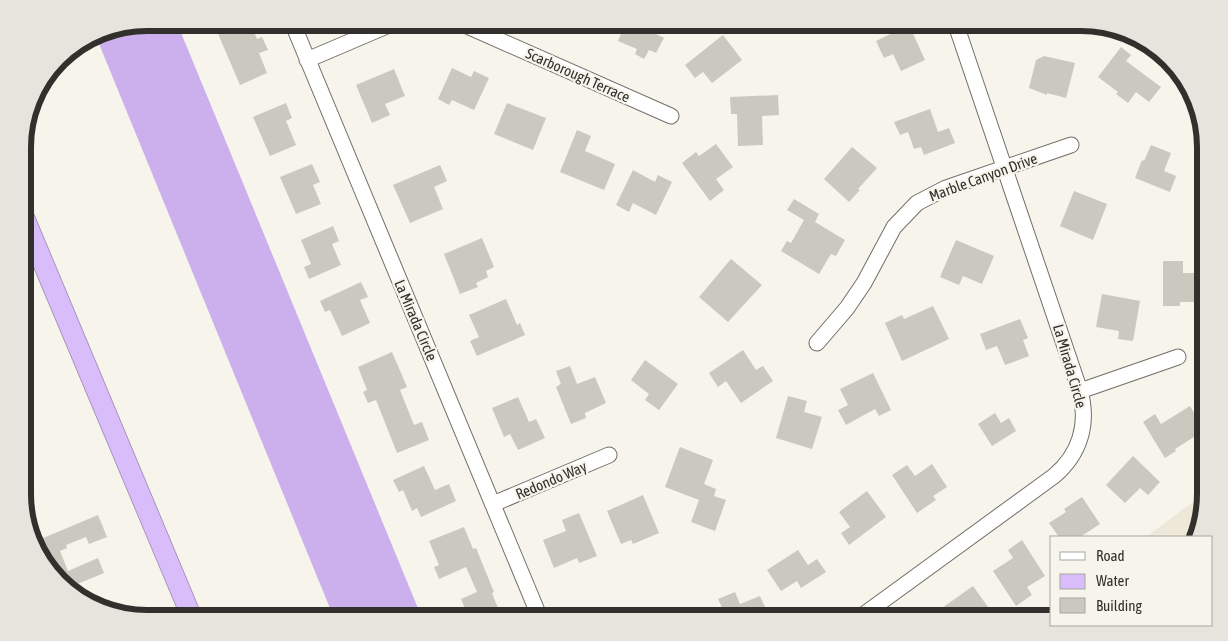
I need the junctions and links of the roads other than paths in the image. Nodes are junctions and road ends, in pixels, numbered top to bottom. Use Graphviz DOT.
graph roads {
  1 [pos="296,31"];
  2 [pos="375,31"];
  3 [pos="478,31"];
  4 [pos="958,31"];
  5 [pos="307,60"];
  6 [pos="671,116"];
  7 [pos="1071,145"];
  8 [pos="1004,168"];
  9 [pos="816,343"];
  10 [pos="1178,358"];
  11 [pos="1080,390"];
  12 [pos="609,455"];
  13 [pos="493,504"];
  14 [pos="537,610"];
  15 [pos="870,610"];
  1 -- 5 [label="street, La Mirada Circle"];
  2 -- 5 [label="street"];
  3 -- 6 [label="street, Scarborough Terrace"];
  4 -- 8 [label="street, La Mirada Circle"];
  5 -- 13 [label="street, La Mirada Circle"];
  7 -- 8 [label="street, Marble Canyon Drive"];
  8 -- 9 [label="street, Marble Canyon Drive"];
  8 -- 11 [label="street, La Mirada Circle"];
  10 -- 11 [label="street"];
  11 -- 15 [label="street, La Mirada Circle"];
  12 -- 13 [label="street, Redondo Way"];
  13 -- 14 [label="street, La Mirada Circle"];
}
